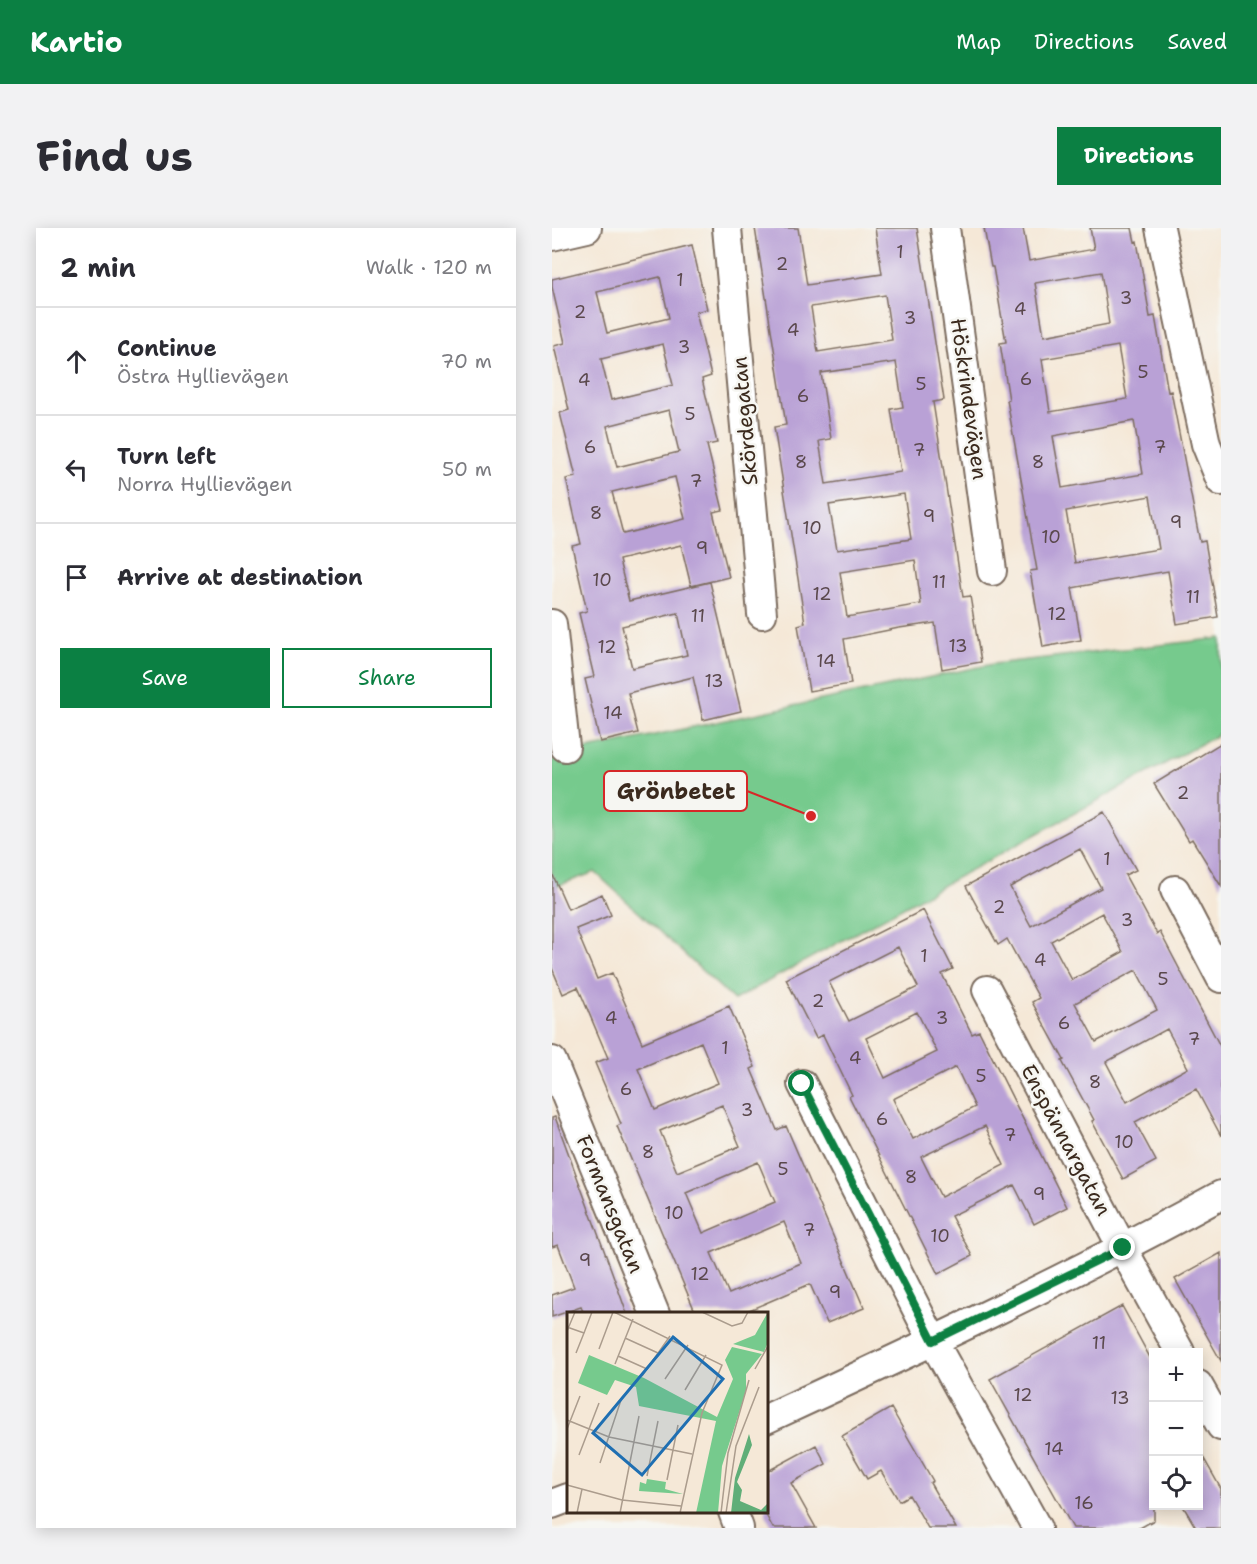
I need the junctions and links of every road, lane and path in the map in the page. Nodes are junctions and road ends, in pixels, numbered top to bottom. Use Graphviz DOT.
graph roads {
  1 [pos="587,228"];
  2 [pos="727,228"];
  3 [pos="945,228"];
  4 [pos="1160,228"];
  5 [pos="552,236"];
  6 [pos="1221,481"];
  7 [pos="992,571"];
  8 [pos="762,614"];
  9 [pos="552,624"];
  10 [pos="554,657"];
  11 [pos="566,747"];
  12 [pos="1175,891"];
  13 [pos="1221,978"];
  14 [pos="987,990"];
  15 [pos="552,1061"];
  16 [pos="802,1084"];
  17 [pos="1221,1195"];
  18 [pos="1123,1248"];
  19 [pos="654,1312"];
  20 [pos="933,1341"];
  21 [pos="1177,1348"];
  22 [pos="1203,1394"];
  23 [pos="768,1418"];
  24 [pos="1221,1426"];
  25 [pos="567,1498"];
  26 [pos="552,1504"];
  27 [pos="733,1513"];
  28 [pos="739,1528"];
  29 [pos="1037,1528"];
  1 -- 5 [label="street"];
  2 -- 8 [label="street, Skördegatan"];
  3 -- 7 [label="street, Höskrindevägen"];
  4 -- 6 [label="street"];
  9 -- 10 [label="street"];
  10 -- 11 [label="street"];
  12 -- 13 [label="street"];
  14 -- 18 [label="street, Enspännargatan"];
  15 -- 19 [label="street, Formansgatan"];
  16 -- 20 [label="street"];
  17 -- 18 [label="street"];
  18 -- 20 [label="street"];
  18 -- 21 [label="street, Enspännargatan"];
  20 -- 23 [label="street"];
  20 -- 29 [label="street"];
  22 -- 24 [label="street"];
  25 -- 26 [label="street"];
  27 -- 28 [label="street"];
}
